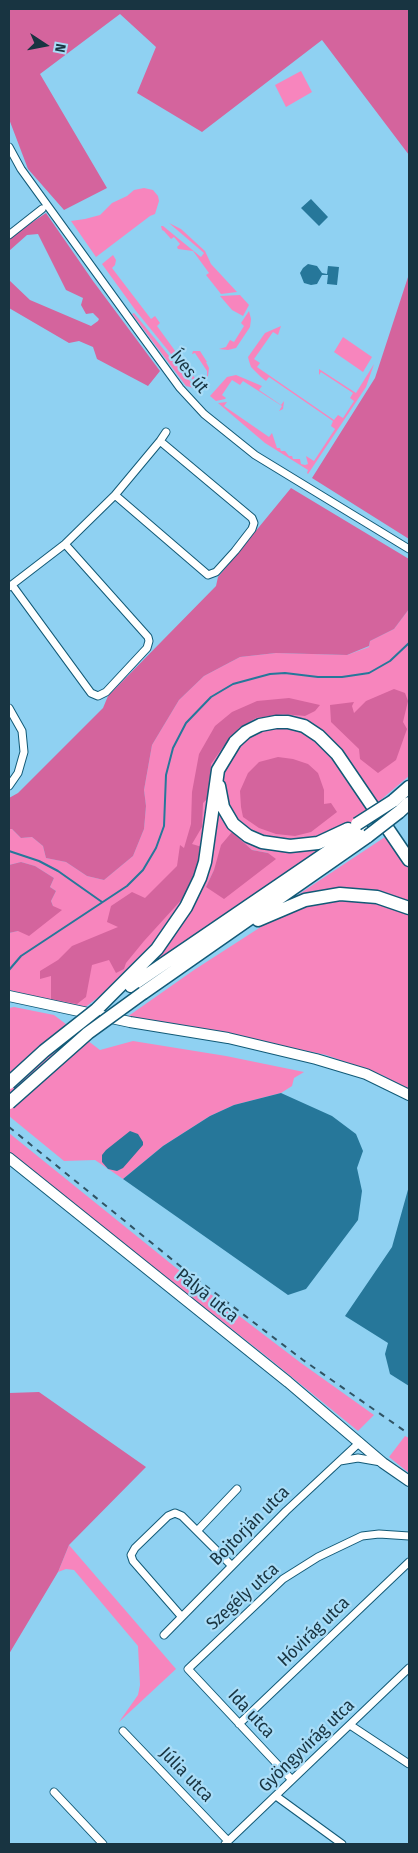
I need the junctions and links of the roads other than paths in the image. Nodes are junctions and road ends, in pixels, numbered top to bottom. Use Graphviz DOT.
graph roads {
  1 [pos="9,147"];
  2 [pos="42,209"];
  3 [pos="9,234"];
  4 [pos="166,432"];
  5 [pos="160,441"];
  6 [pos="115,495"];
  7 [pos="65,544"];
  8 [pos="409,549"];
  9 [pos="10,586"];
  10 [pos="9,708"];
  11 [pos="225,756"];
  12 [pos="9,786"];
  13 [pos="409,787"];
  14 [pos="409,803"];
  15 [pos="396,807"];
  16 [pos="362,829"];
  17 [pos="409,860"];
  18 [pos="409,908"];
  19 [pos="200,953"];
  20 [pos="128,984"];
  21 [pos="9,996"];
  22 [pos="9,1083"];
  23 [pos="407,1095"];
  24 [pos="9,1102"];
  25 [pos="9,1158"];
  26 [pos="360,1442"];
  27 [pos="350,1451"];
  28 [pos="354,1459"];
  29 [pos="339,1461"];
  30 [pos="383,1463"];
  31 [pos="409,1481"];
  32 [pos="238,1489"];
  33 [pos="197,1531"];
  34 [pos="409,1536"];
  35 [pos="409,1562"];
  36 [pos="231,1565"];
  37 [pos="181,1616"];
  38 [pos="164,1635"];
  39 [pos="409,1668"];
  40 [pos="188,1669"];
  41 [pos="239,1724"];
  42 [pos="350,1725"];
  43 [pos="122,1731"];
  44 [pos="409,1764"];
  45 [pos="292,1780"];
  46 [pos="54,1792"];
  47 [pos="276,1796"];
  48 [pos="227,1843"];
  49 [pos="103,1844"];
  50 [pos="342,1844"];
  1 -- 8 [label="street, Íves út"];
  2 -- 3 [label="street"];
  4 -- 5 [label="street"];
  5 -- 6 [label="street"];
  5 -- 6 [label="street"];
  6 -- 7 [label="street"];
  7 -- 9 [label="street"];
  7 -- 9 [label="street"];
  10 -- 12 [label="street"];
  11 -- 16 [label="highway"];
  11 -- 17 [label="highway"];
  11 -- 20 [label="highway"];
  13 -- 15 [label="highway"];
  14 -- 15 [label="highway"];
  15 -- 16 [label="highway, bridge"];
  16 -- 19 [label="highway"];
  16 -- 20 [label="highway"];
  18 -- 19 [label="highway"];
  19 -- 24 [label="highway, bridge"];
  20 -- 22 [label="highway, bridge"];
  21 -- 23 [label="street"];
  25 -- 26 [label="street, Pálya utca"];
  26 -- 27 [label="street, Bojtorján utca"];
  26 -- 30 [label="street, Pálya utca"];
  27 -- 28 [label="street"];
  27 -- 29 [label="street, Bojtorján utca"];
  28 -- 29 [label="street, Pálya utca"];
  28 -- 30 [label="street, Pálya utca"];
  29 -- 36 [label="street, Bojtorján utca"];
  30 -- 31 [label="street, Pálya utca"];
  32 -- 33 [label="street"];
  33 -- 36 [label="street"];
  33 -- 37 [label="street"];
  34 -- 40 [label="street, Szegély utca"];
  35 -- 41 [label="street, Hóvirág utca"];
  36 -- 37 [label="street, Bojtorján utca"];
  37 -- 38 [label="street, Bojtorján utca"];
  39 -- 42 [label="street, Gyöngyvirág utca"];
  40 -- 41 [label="street, Ida utca"];
  41 -- 45 [label="street, Ida utca"];
  42 -- 44 [label="street"];
  42 -- 45 [label="street, Gyöngyvirág utca"];
  43 -- 48 [label="street, Júlia utca"];
  45 -- 47 [label="street, Gyöngyvirág utca"];
  46 -- 49 [label="street"];
  47 -- 48 [label="street, Gyöngyvirág utca"];
  47 -- 50 [label="street"];
}
